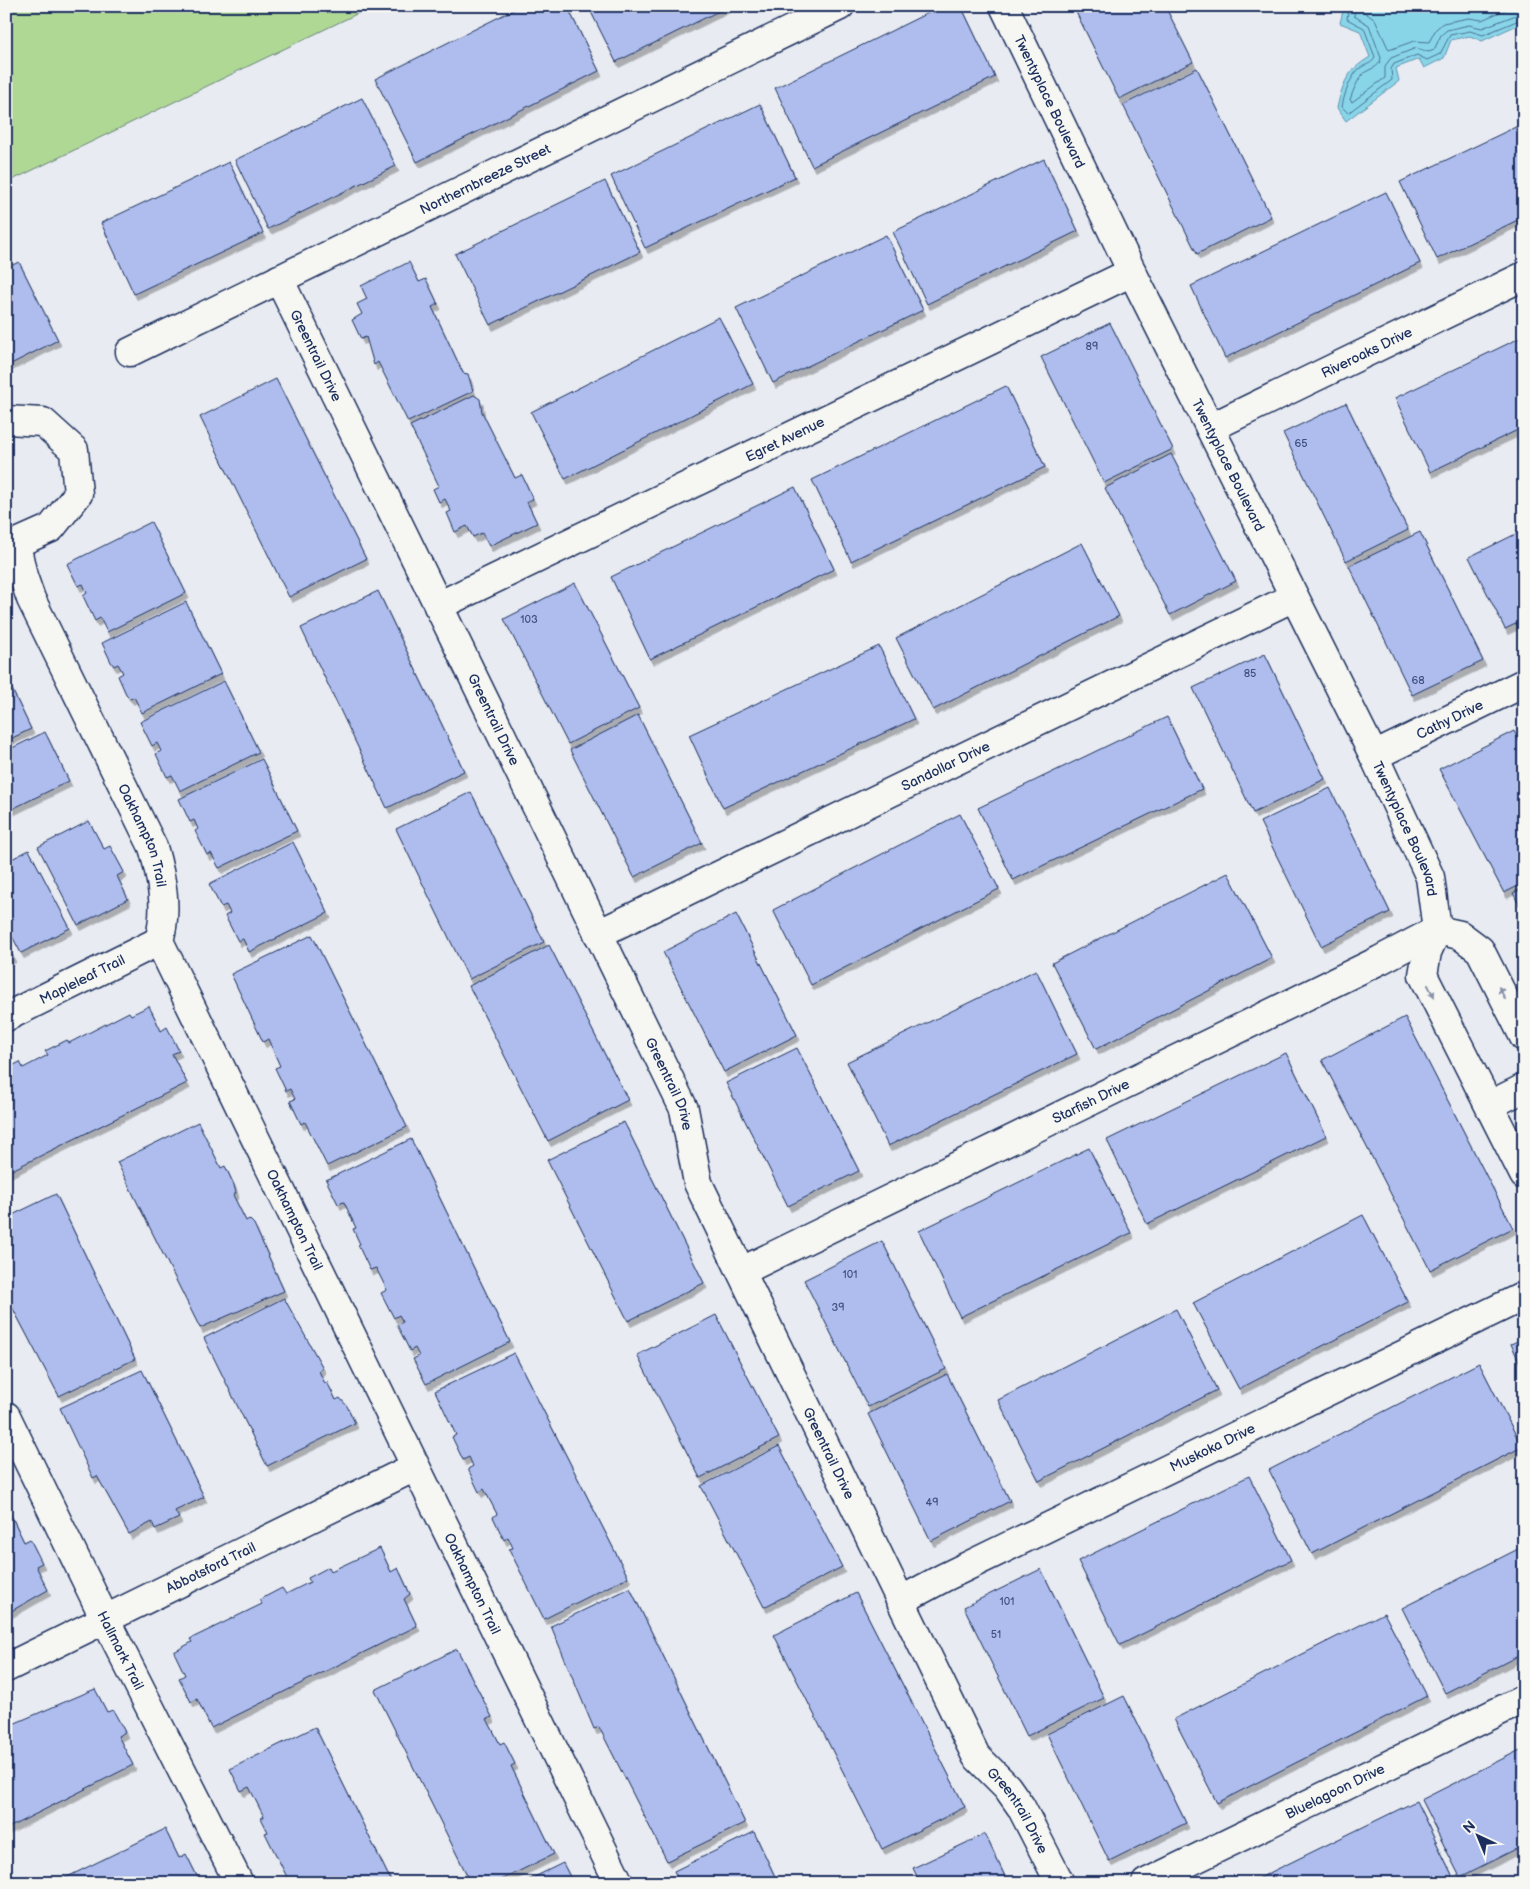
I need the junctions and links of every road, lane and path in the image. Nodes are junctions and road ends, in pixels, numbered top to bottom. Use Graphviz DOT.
graph roads {
  1 [pos="840,6"];
  2 [pos="1004,6"];
  3 [pos="1132,272"];
  4 [pos="1524,276"];
  5 [pos="279,279"];
  6 [pos="130,352"];
  7 [pos="6,420"];
  8 [pos="1210,428"];
  9 [pos="11,546"];
  10 [pos="1294,598"];
  11 [pos="438,606"];
  12 [pos="1524,683"];
  13 [pos="1374,756"];
  14 [pos="1437,930"];
  15 [pos="598,934"];
  16 [pos="159,941"];
  17 [pos="6,1017"];
  18 [pos="1524,1037"];
  19 [pos="1524,1088"];
  20 [pos="1490,1105"];
  21 [pos="1524,1175"];
  22 [pos="742,1271"];
  23 [pos="1524,1296"];
  24 [pos="6,1416"];
  25 [pos="415,1467"];
  26 [pos="902,1600"];
  27 [pos="105,1619"];
  28 [pos="6,1668"];
  29 [pos="1524,1699"];
  30 [pos="240,1883"];
  31 [pos="619,1883"];
  32 [pos="1060,1883"];
  33 [pos="1146,1883"];
  1 -- 5 [label="street, Northernbreeze Street"];
  2 -- 3 [label="street, Twentyplace Boulevard"];
  3 -- 8 [label="street, Twentyplace Boulevard"];
  3 -- 11 [label="street, Egret Avenue"];
  4 -- 8 [label="street, Riveroaks Drive"];
  5 -- 6 [label="street, Northernbreeze Street"];
  5 -- 11 [label="street, Greentrail Drive"];
  7 -- 9 [label="street, Oakhampton Trail"];
  8 -- 10 [label="street, Twentyplace Boulevard"];
  9 -- 16 [label="street, Oakhampton Trail"];
  10 -- 13 [label="street, Twentyplace Boulevard"];
  10 -- 15 [label="street, Sandollar Drive"];
  11 -- 15 [label="street, Greentrail Drive"];
  12 -- 13 [label="street, Cathy Drive"];
  13 -- 14 [label="street, Twentyplace Boulevard"];
  18 -- 14 [label="street, one-way"];
  14 -- 20 [label="street, one-way"];
  14 -- 22 [label="street, Starfish Drive"];
  15 -- 22 [label="street, Greentrail Drive"];
  16 -- 17 [label="street, Mapleleaf Trail"];
  16 -- 25 [label="street, Oakhampton Trail"];
  19 -- 20 [label="street"];
  20 -- 21 [label="street"];
  22 -- 26 [label="street, Greentrail Drive"];
  23 -- 26 [label="street, Muskoka Drive"];
  24 -- 27 [label="street, Hallmark Trail"];
  25 -- 27 [label="street, Abbotsford Trail"];
  25 -- 31 [label="street, Oakhampton Trail"];
  26 -- 32 [label="street, Greentrail Drive"];
  27 -- 28 [label="street, Abbotsford Trail"];
  27 -- 30 [label="street, Hallmark Trail"];
  29 -- 33 [label="street, Bluelagoon Drive"];
}
